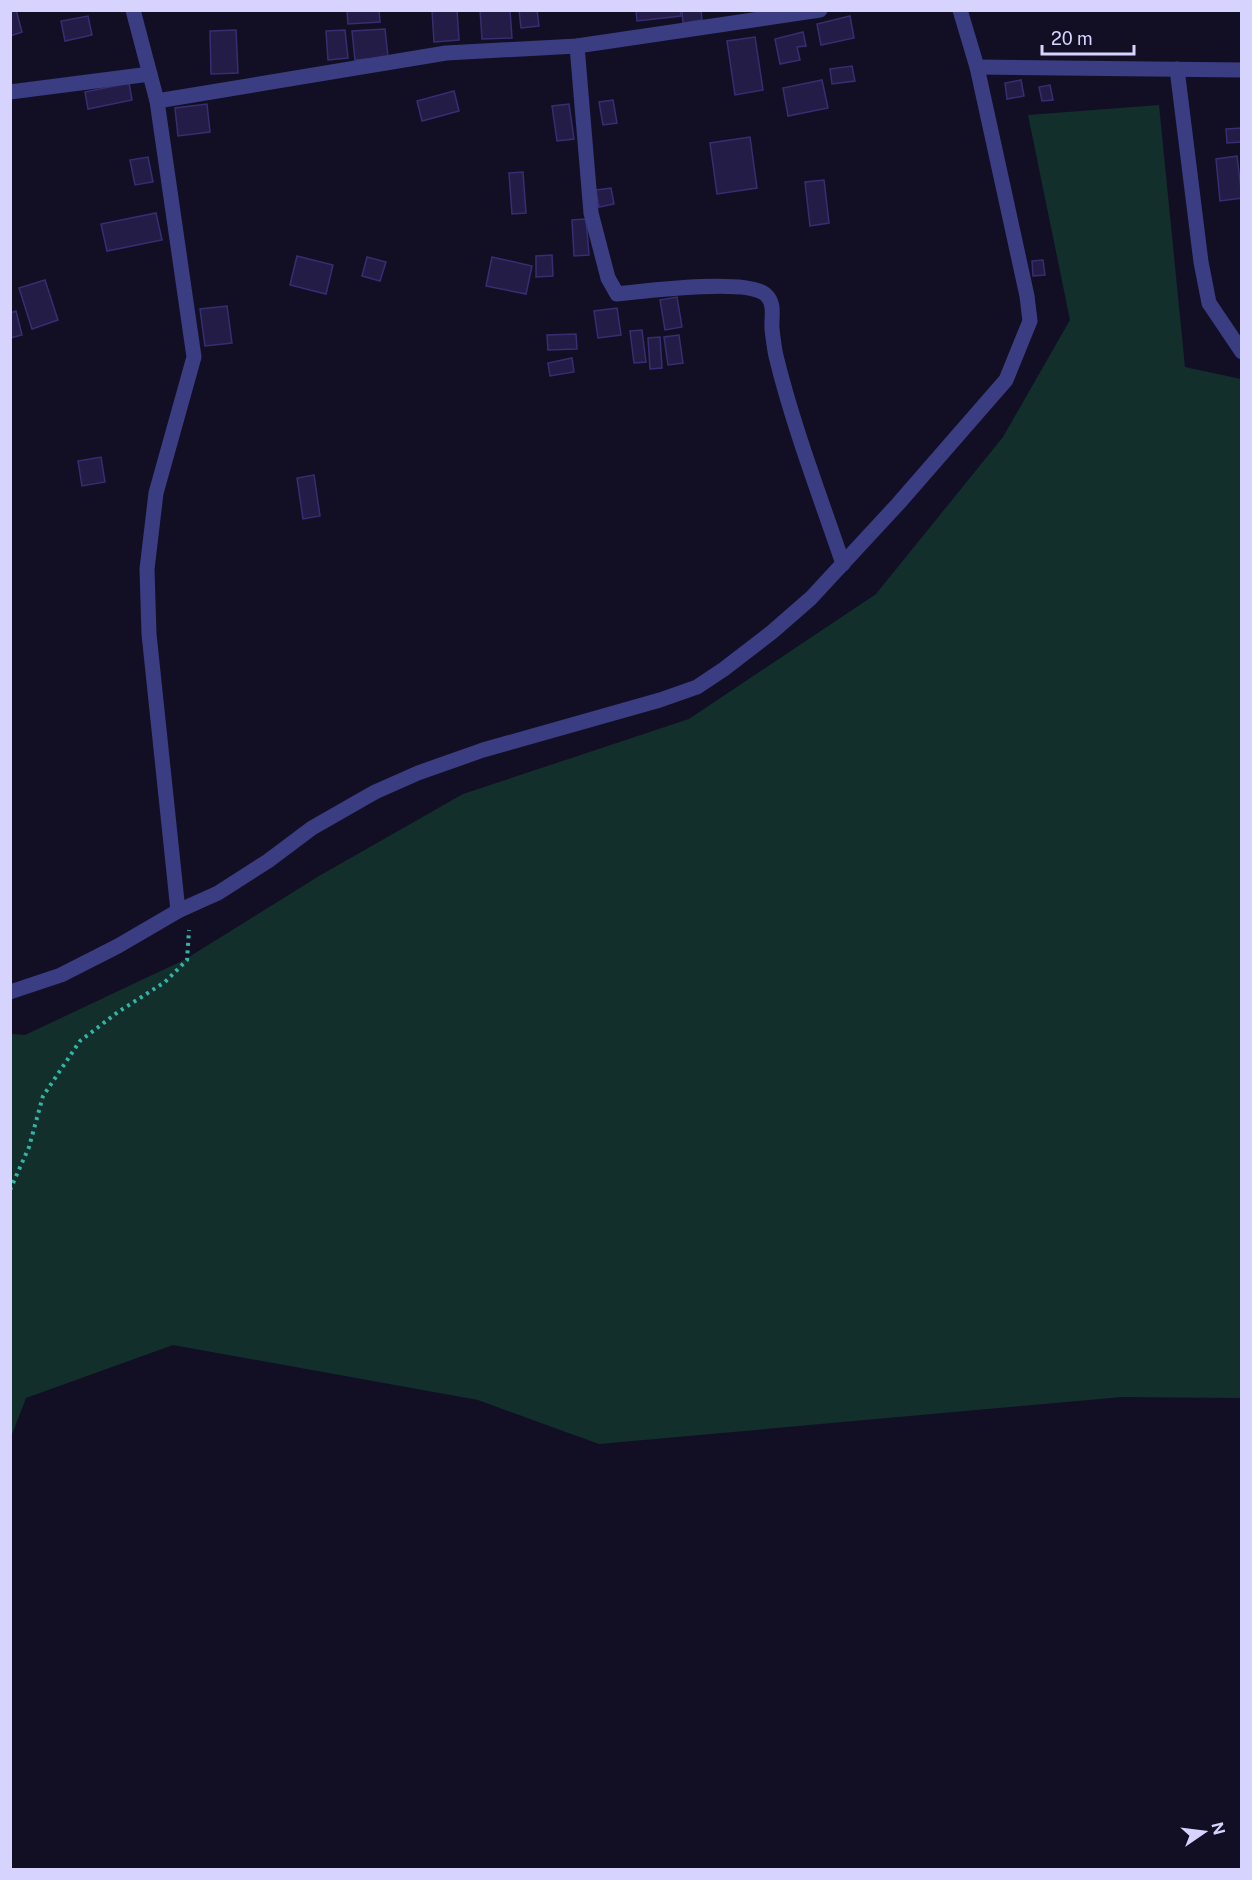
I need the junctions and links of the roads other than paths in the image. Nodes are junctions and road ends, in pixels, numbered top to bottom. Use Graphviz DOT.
graph roads {
  1 [pos="133,10"];
  2 [pos="820,10"];
  3 [pos="960,10"];
  4 [pos="577,46"];
  5 [pos="977,67"];
  6 [pos="1177,69"];
  7 [pos="1242,70"];
  8 [pos="150,74"];
  9 [pos="10,93"];
  10 [pos="157,102"];
  11 [pos="1242,352"];
  12 [pos="843,564"];
  13 [pos="178,911"];
  14 [pos="10,992"];
  1 -- 8 [label="street"];
  2 -- 4 [label="street"];
  3 -- 5 [label="street"];
  4 -- 10 [label="street"];
  4 -- 12 [label="street"];
  5 -- 6 [label="street"];
  5 -- 12 [label="street"];
  6 -- 7 [label="street"];
  6 -- 11 [label="street"];
  8 -- 9 [label="street"];
  8 -- 10 [label="street"];
  10 -- 13 [label="street"];
  12 -- 13 [label="street"];
  13 -- 14 [label="street"];
}
